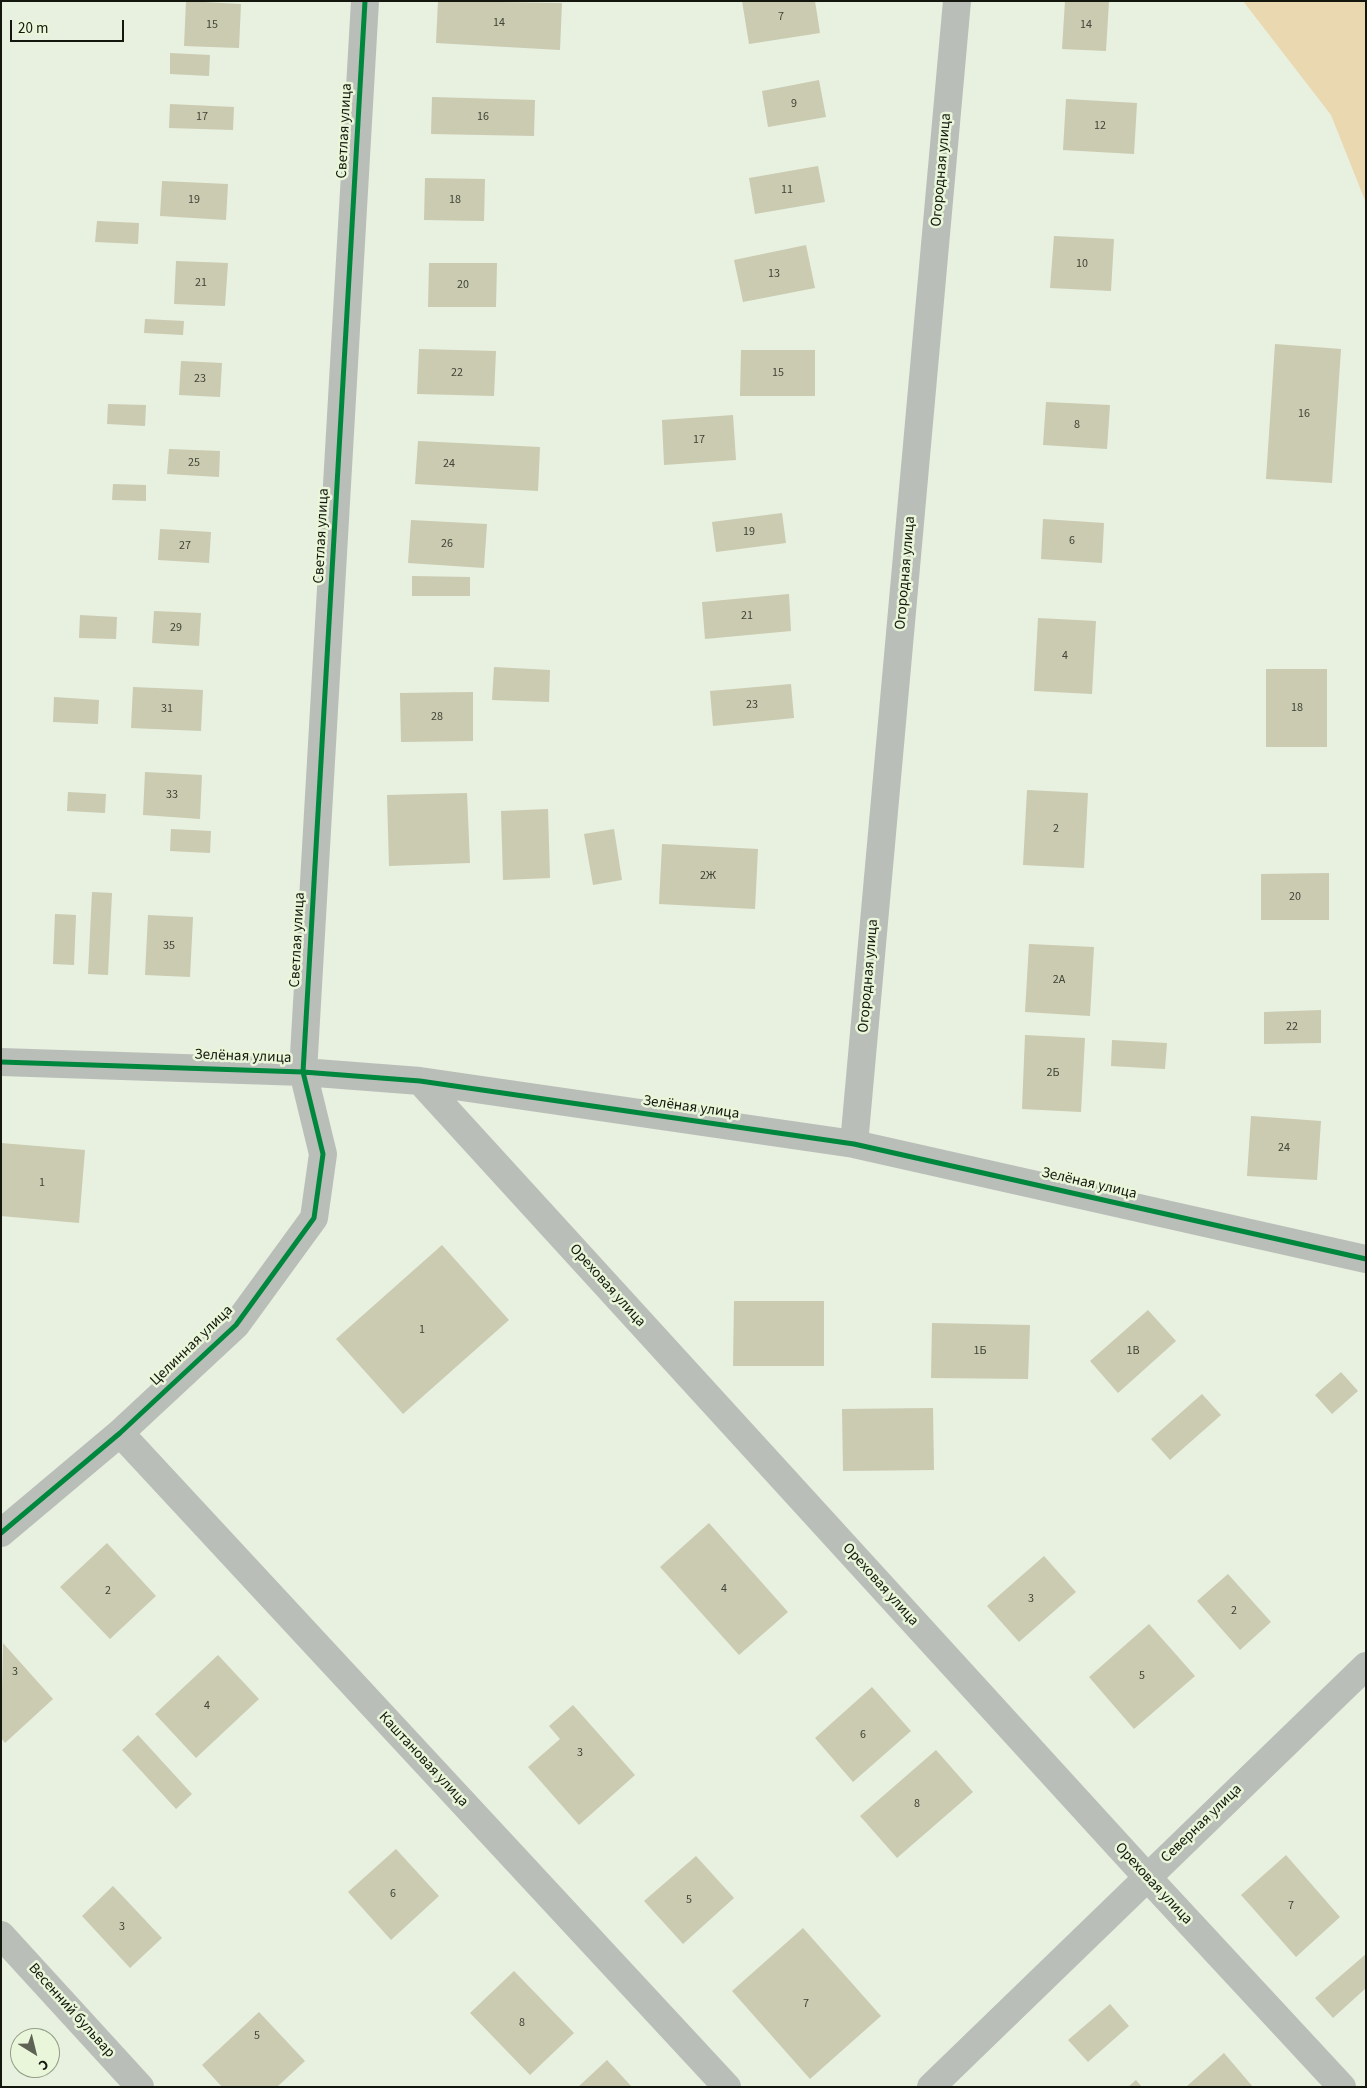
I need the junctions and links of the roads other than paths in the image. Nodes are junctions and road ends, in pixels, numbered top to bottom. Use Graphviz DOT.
graph roads {
  1 [pos="365,1"];
  2 [pos="958,1"];
  3 [pos="1,1062"];
  4 [pos="303,1072"];
  5 [pos="420,1081"];
  6 [pos="854,1144"];
  7 [pos="1366,1259"];
  8 [pos="120,1433"];
  9 [pos="1,1533"];
  10 [pos="1366,1666"];
  11 [pos="1147,1878"];
  12 [pos="1,1935"];
  13 [pos="140,2087"];
  14 [pos="727,2087"];
  15 [pos="931,2087"];
  16 [pos="1342,2087"];
  1 -- 4 [label="street, Светлая улица"];
  2 -- 6 [label="street, Огородная улица"];
  3 -- 4 [label="street, Зелёная улица"];
  4 -- 5 [label="street, Зелёная улица"];
  4 -- 8 [label="street, Целинная улица"];
  5 -- 6 [label="street, Зелёная улица"];
  5 -- 11 [label="street, Ореховая улица"];
  6 -- 7 [label="street, Зелёная улица"];
  8 -- 9 [label="street, Целинная улица"];
  8 -- 14 [label="street, Каштановая улица"];
  10 -- 11 [label="street, Северная улица"];
  11 -- 15 [label="street, Северная улица"];
  11 -- 16 [label="street, Ореховая улица"];
  12 -- 13 [label="street, Весенний бульвар"];
}
